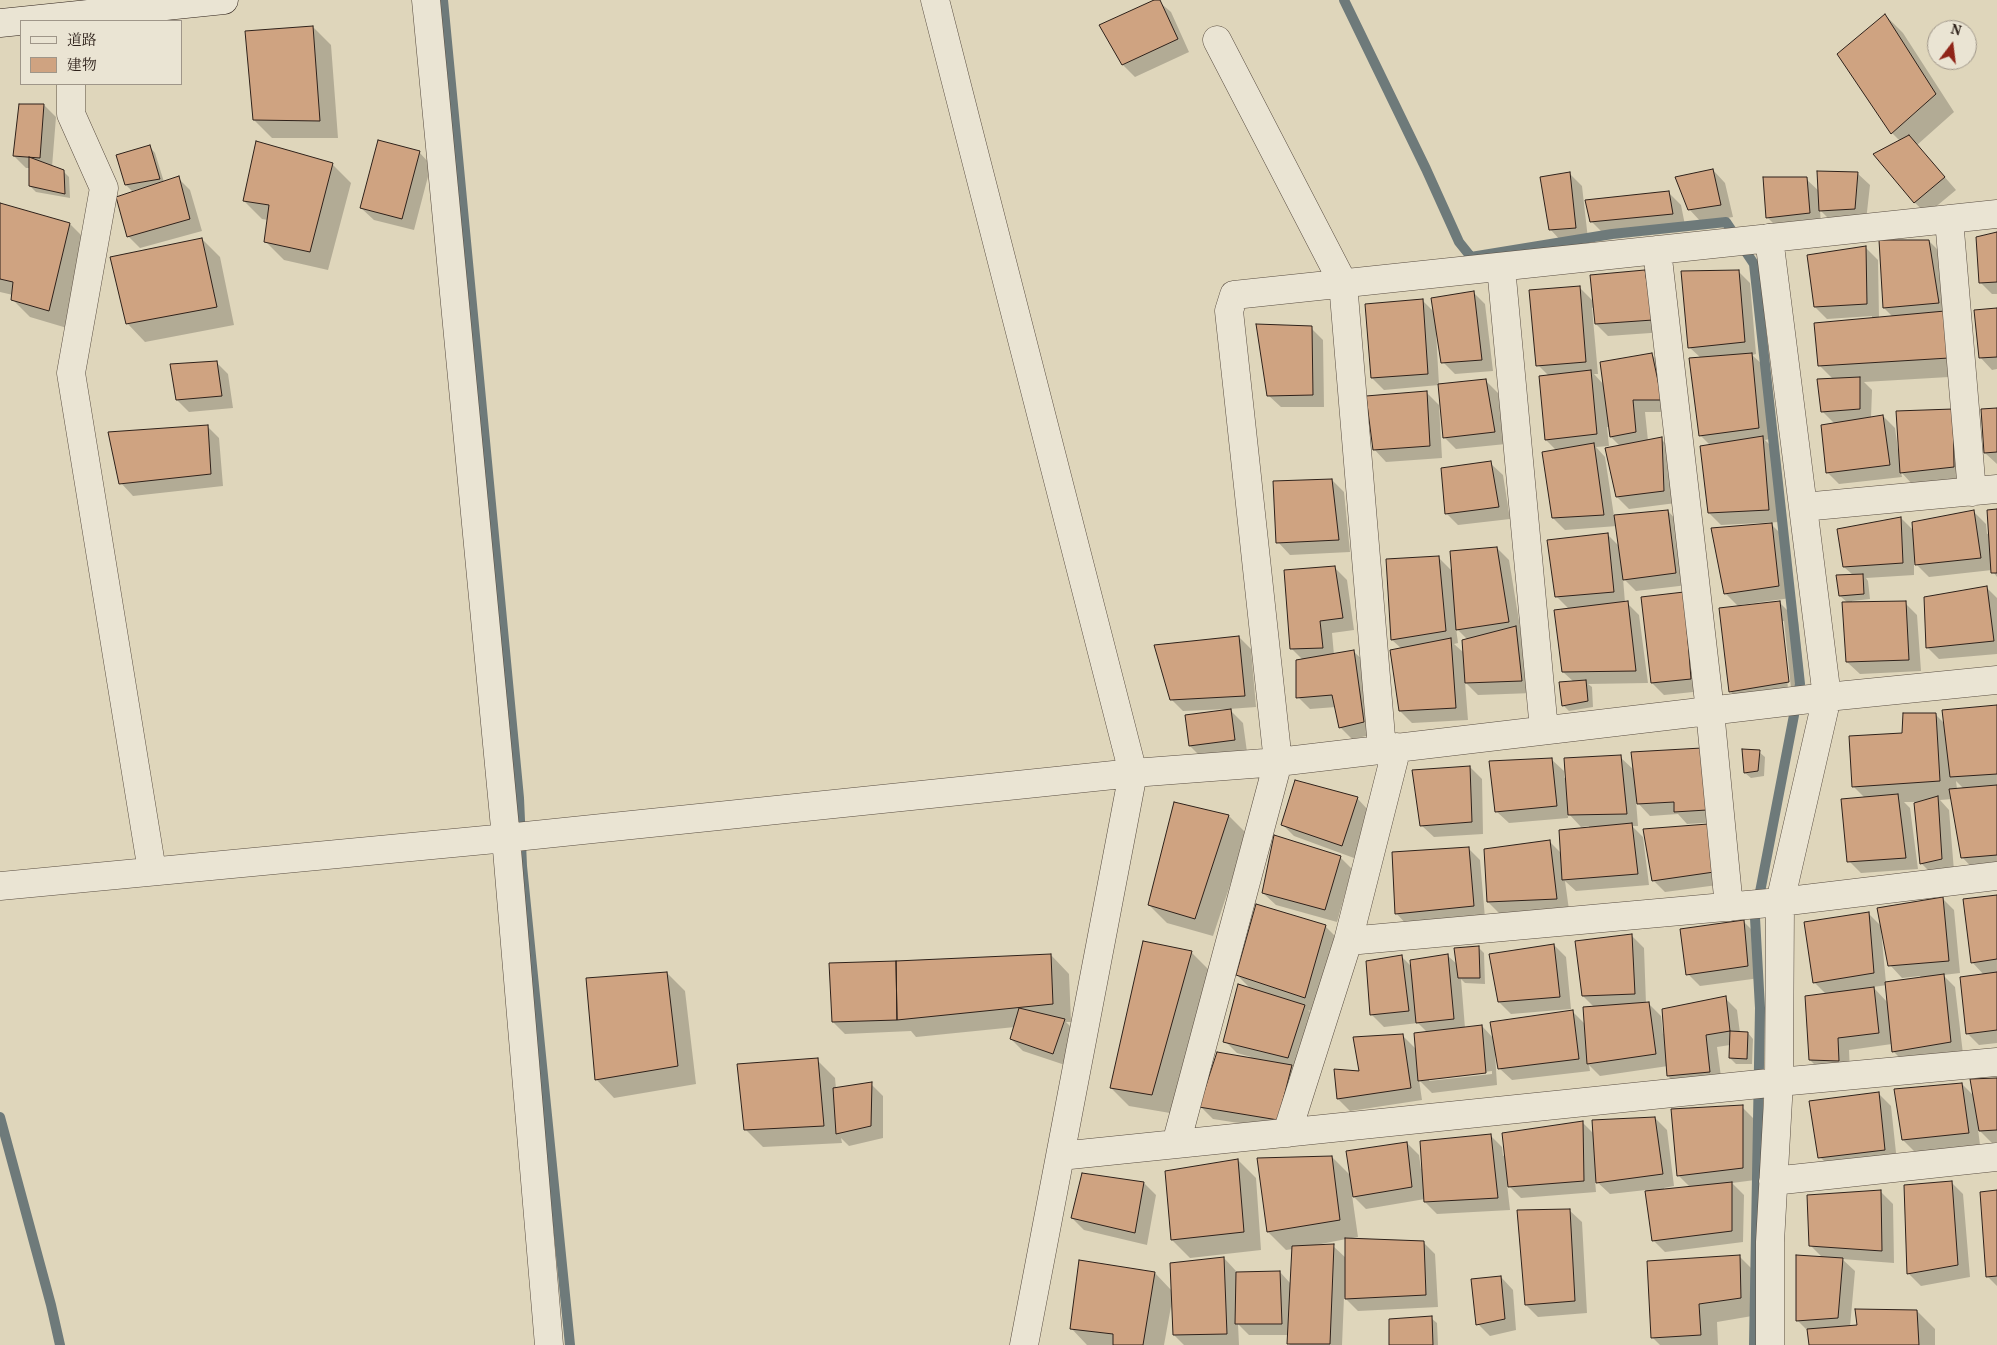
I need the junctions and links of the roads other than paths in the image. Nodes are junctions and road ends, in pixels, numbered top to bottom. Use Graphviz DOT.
graph roads {
  1 [pos="224,0"];
  2 [pos="426,0"];
  3 [pos="935,0"];
  4 [pos="71,18"];
  5 [pos="43,20"];
  6 [pos="20,22"];
  7 [pos="0,23"];
  8 [pos="1218,40"];
  9 [pos="71,85"];
  10 [pos="1997,214"];
  11 [pos="1949,219"];
  12 [pos="1769,238"];
  13 [pos="1657,250"];
  14 [pos="1501,267"];
  15 [pos="1343,283"];
  16 [pos="1984,490"];
  17 [pos="1803,507"];
  18 [pos="1997,680"];
  19 [pos="1827,697"];
  20 [pos="1710,710"];
  21 [pos="1544,730"];
  22 [pos="1389,748"];
  23 [pos="1278,762"];
  24 [pos="1133,774"];
  25 [pos="506,838"];
  26 [pos="152,871"];
  27 [pos="1997,876"];
  28 [pos="0,886"];
  29 [pos="1780,902"];
  30 [pos="1729,906"];
  31 [pos="1348,941"];
  32 [pos="1997,1062"];
  33 [pos="1779,1082"];
  34 [pos="1287,1133"];
  35 [pos="1176,1144"];
  36 [pos="1060,1156"];
  37 [pos="1997,1157"];
  38 [pos="1774,1180"];
  39 [pos="549,1345"];
  40 [pos="1024,1345"];
  41 [pos="1770,1345"];
  1 -- 4 [label="street"];
  2 -- 25 [label="street"];
  3 -- 24 [label="street"];
  4 -- 5 [label="street"];
  6 -- 7 [label="street"];
  8 -- 15 [label="street"];
  9 -- 26 [label="street"];
  10 -- 11 [label="street"];
  11 -- 12 [label="street"];
  11 -- 16 [label="street"];
  12 -- 13 [label="street"];
  12 -- 17 [label="street"];
  13 -- 14 [label="street"];
  13 -- 20 [label="street"];
  14 -- 15 [label="street"];
  14 -- 21 [label="street"];
  15 -- 22 [label="street"];
  15 -- 23 [label="street"];
  16 -- 17 [label="street"];
  17 -- 19 [label="street"];
  18 -- 19 [label="street"];
  19 -- 20 [label="street"];
  19 -- 29 [label="street"];
  20 -- 21 [label="street"];
  20 -- 30 [label="street"];
  21 -- 22 [label="street"];
  22 -- 23 [label="street"];
  22 -- 31 [label="street"];
  23 -- 24 [label="street"];
  23 -- 35 [label="street"];
  24 -- 25 [label="street"];
  24 -- 36 [label="street"];
  25 -- 26 [label="street"];
  25 -- 39 [label="street"];
  26 -- 28 [label="street"];
  27 -- 29 [label="street"];
  29 -- 30 [label="street"];
  29 -- 33 [label="street"];
  30 -- 31 [label="street"];
  31 -- 34 [label="street"];
  32 -- 33 [label="street"];
  33 -- 34 [label="street"];
  33 -- 38 [label="street"];
  34 -- 35 [label="street"];
  35 -- 36 [label="street"];
  36 -- 40 [label="street"];
  37 -- 38 [label="street"];
  38 -- 41 [label="street"];
}
